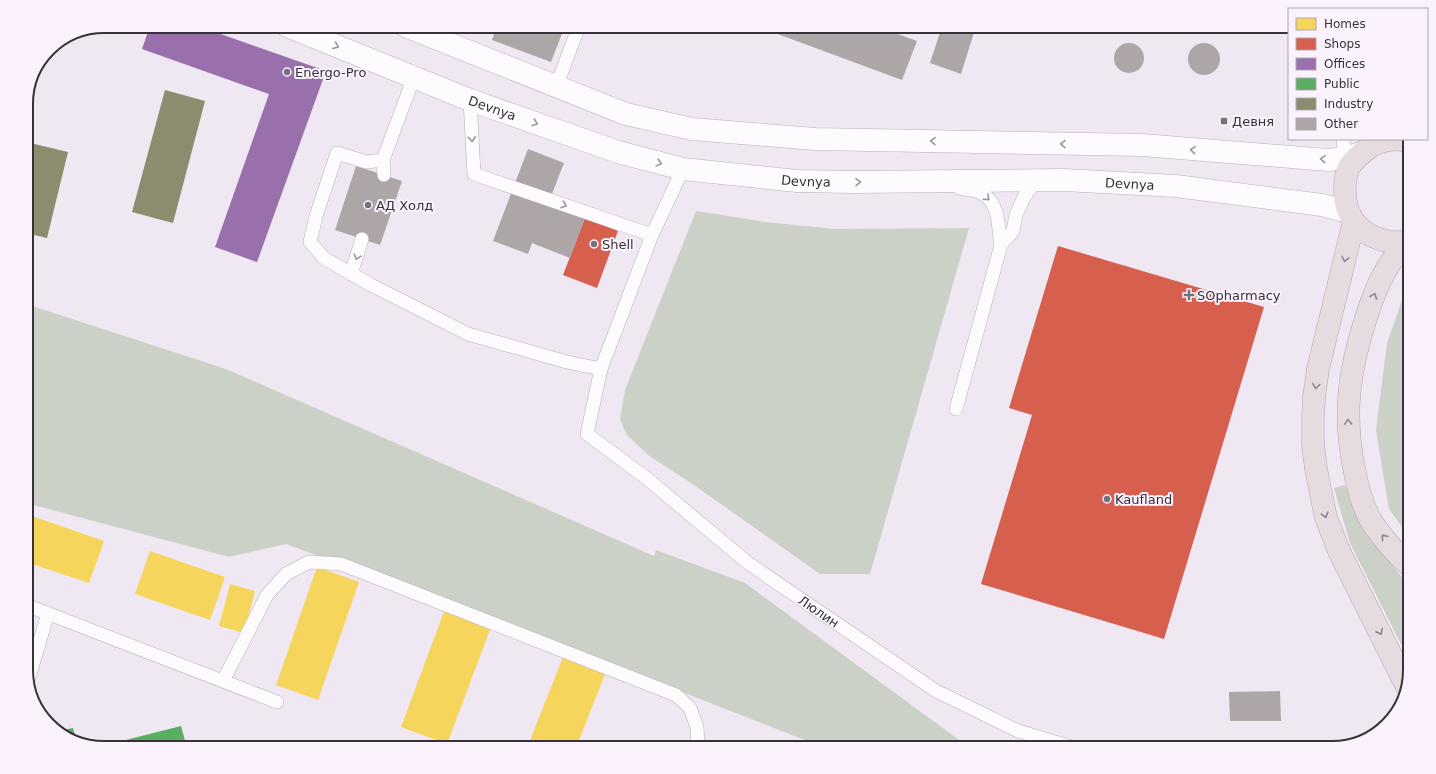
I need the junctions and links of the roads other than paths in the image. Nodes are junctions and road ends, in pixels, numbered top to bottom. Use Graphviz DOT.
graph roads {
  1 [pos="304,33"];
  2 [pos="422,33"];
  3 [pos="576,33"];
  4 [pos="414,77"];
  5 [pos="556,87"];
  6 [pos="470,100"];
  7 [pos="1391,140"];
  8 [pos="1391,140"];
  9 [pos="1403,141"];
  10 [pos="1350,150"];
  11 [pos="383,160"];
  12 [pos="683,169"];
  13 [pos="384,175"];
  14 [pos="923,181"];
  15 [pos="1036,181"];
  16 [pos="1351,217"];
  17 [pos="652,235"];
  18 [pos="362,239"];
  19 [pos="1403,242"];
  20 [pos="1001,245"];
  21 [pos="1403,249"];
  22 [pos="352,274"];
  23 [pos="601,369"];
  24 [pos="956,409"];
  25 [pos="1403,558"];
  26 [pos="33,608"];
  27 [pos="48,613"];
  28 [pos="33,664"];
  29 [pos="1402,677"];
  30 [pos="224,681"];
  31 [pos="277,702"];
  32 [pos="698,741"];
  33 [pos="1052,741"];
  1 -- 4 [label="main road, Devnya, one-way"];
  2 -- 5 [label="main road"];
  3 -- 5 [label="lane"];
  4 -- 6 [label="main road, Devnya"];
  4 -- 11 [label="lane"];
  10 -- 5 [label="main road, one-way"];
  6 -- 12 [label="main road, Devnya, one-way"];
  6 -- 17 [label="lane, one-way"];
  7 -- 9 [label="highway"];
  8 -- 10 [label="highway"];
  10 -- 16 [label="highway"];
  11 -- 13 [label="lane"];
  11 -- 22 [label="lane"];
  12 -- 14 [label="main road, Devnya, one-way"];
  12 -- 17 [label="lane"];
  14 -- 15 [label="main road, Devnya"];
  14 -- 20 [label="lane, one-way"];
  15 -- 16 [label="main road, Devnya"];
  15 -- 20 [label="lane"];
  16 -- 19 [label="highway"];
  16 -- 29 [label="highway, one-way"];
  17 -- 23 [label="lane"];
  18 -- 22 [label="lane, one-way"];
  20 -- 24 [label="lane"];
  25 -- 21 [label="highway, one-way"];
  22 -- 23 [label="lane"];
  23 -- 33 [label="lane, Люлин"];
  26 -- 27 [label="lane"];
  27 -- 28 [label="lane"];
  27 -- 30 [label="lane"];
  30 -- 31 [label="lane"];
  30 -- 32 [label="lane"];
}
